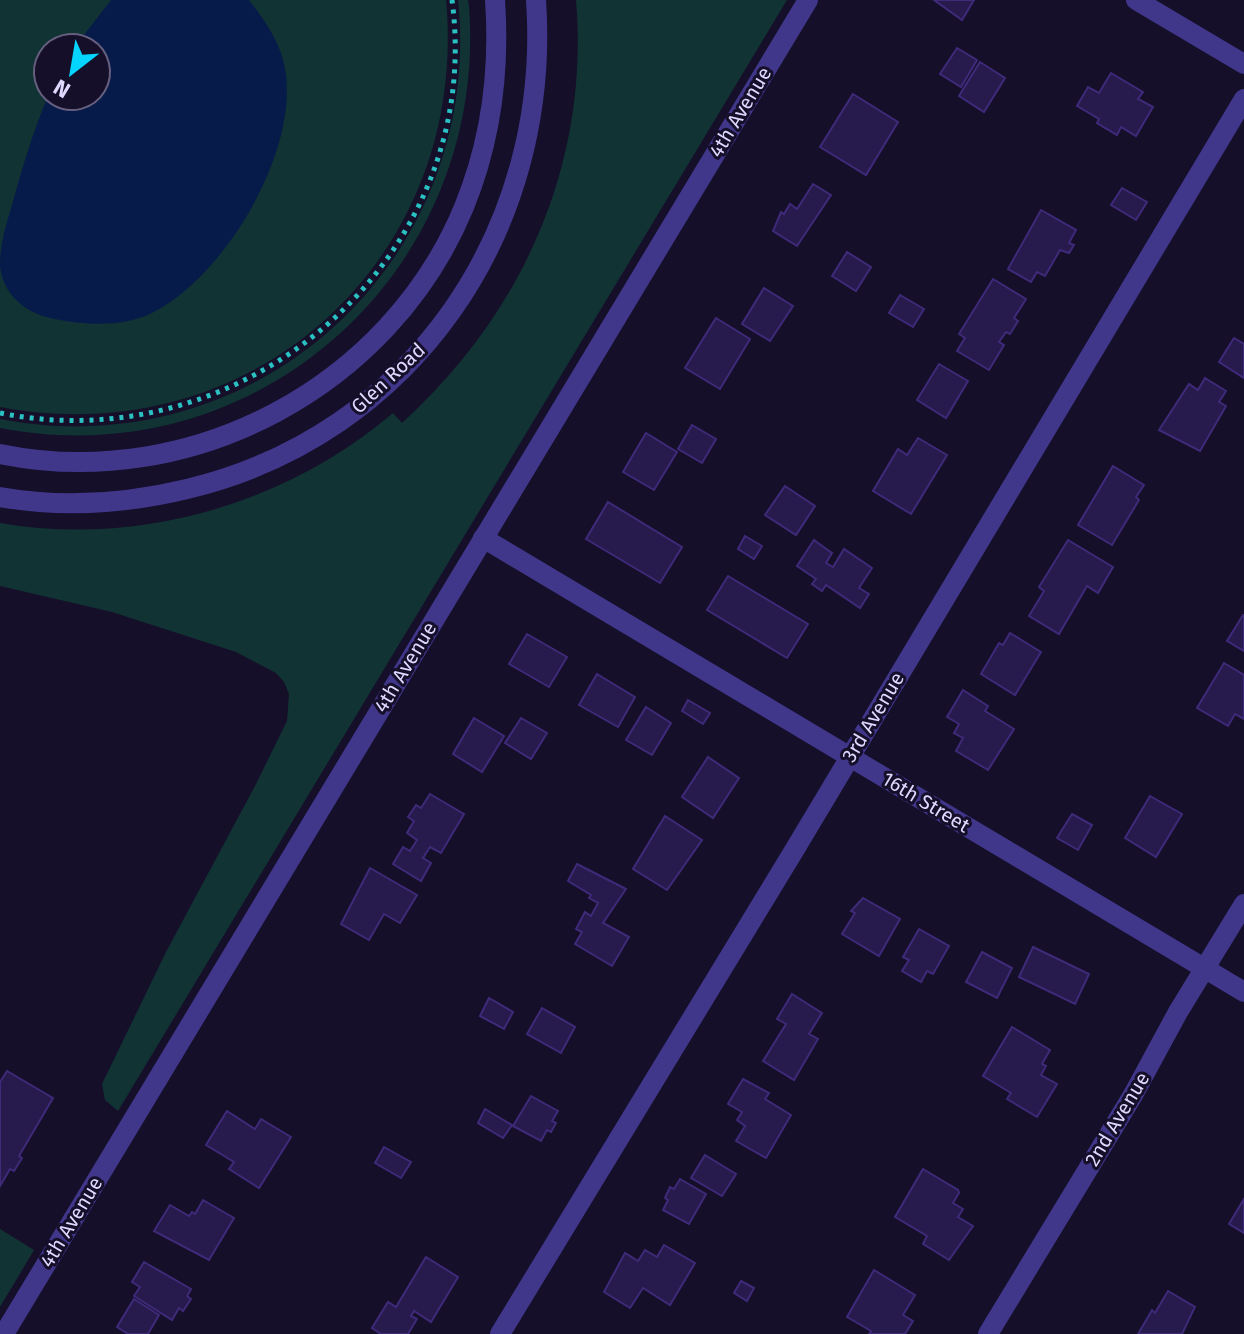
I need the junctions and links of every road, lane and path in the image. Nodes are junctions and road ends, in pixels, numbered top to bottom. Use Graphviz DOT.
graph roads {
  1 [pos="452,0"];
  2 [pos="495,0"];
  3 [pos="536,0"];
  4 [pos="808,0"];
  5 [pos="1136,0"];
  6 [pos="1244,64"];
  7 [pos="1244,99"];
  8 [pos="0,413"];
  9 [pos="0,454"];
  10 [pos="0,497"];
  11 [pos="483,538"];
  12 [pos="849,756"];
  13 [pos="1244,904"];
  14 [pos="1204,968"];
  15 [pos="1244,992"];
  16 [pos="4,1334"];
  17 [pos="500,1334"];
  18 [pos="988,1334"];
  1 -- 8 [label="path"];
  2 -- 9 [label="street, Glen Road"];
  3 -- 10 [label="street, Glen Road"];
  4 -- 11 [label="street, 4th Avenue"];
  5 -- 6 [label="street"];
  7 -- 12 [label="street, 3rd Avenue"];
  11 -- 12 [label="street, 16th Street"];
  11 -- 16 [label="street, 4th Avenue"];
  12 -- 14 [label="street, 16th Street"];
  12 -- 17 [label="street, 3rd Avenue"];
  13 -- 14 [label="street, 2nd Avenue"];
  14 -- 15 [label="street, 16th Street"];
  14 -- 18 [label="street, 2nd Avenue"];
}
